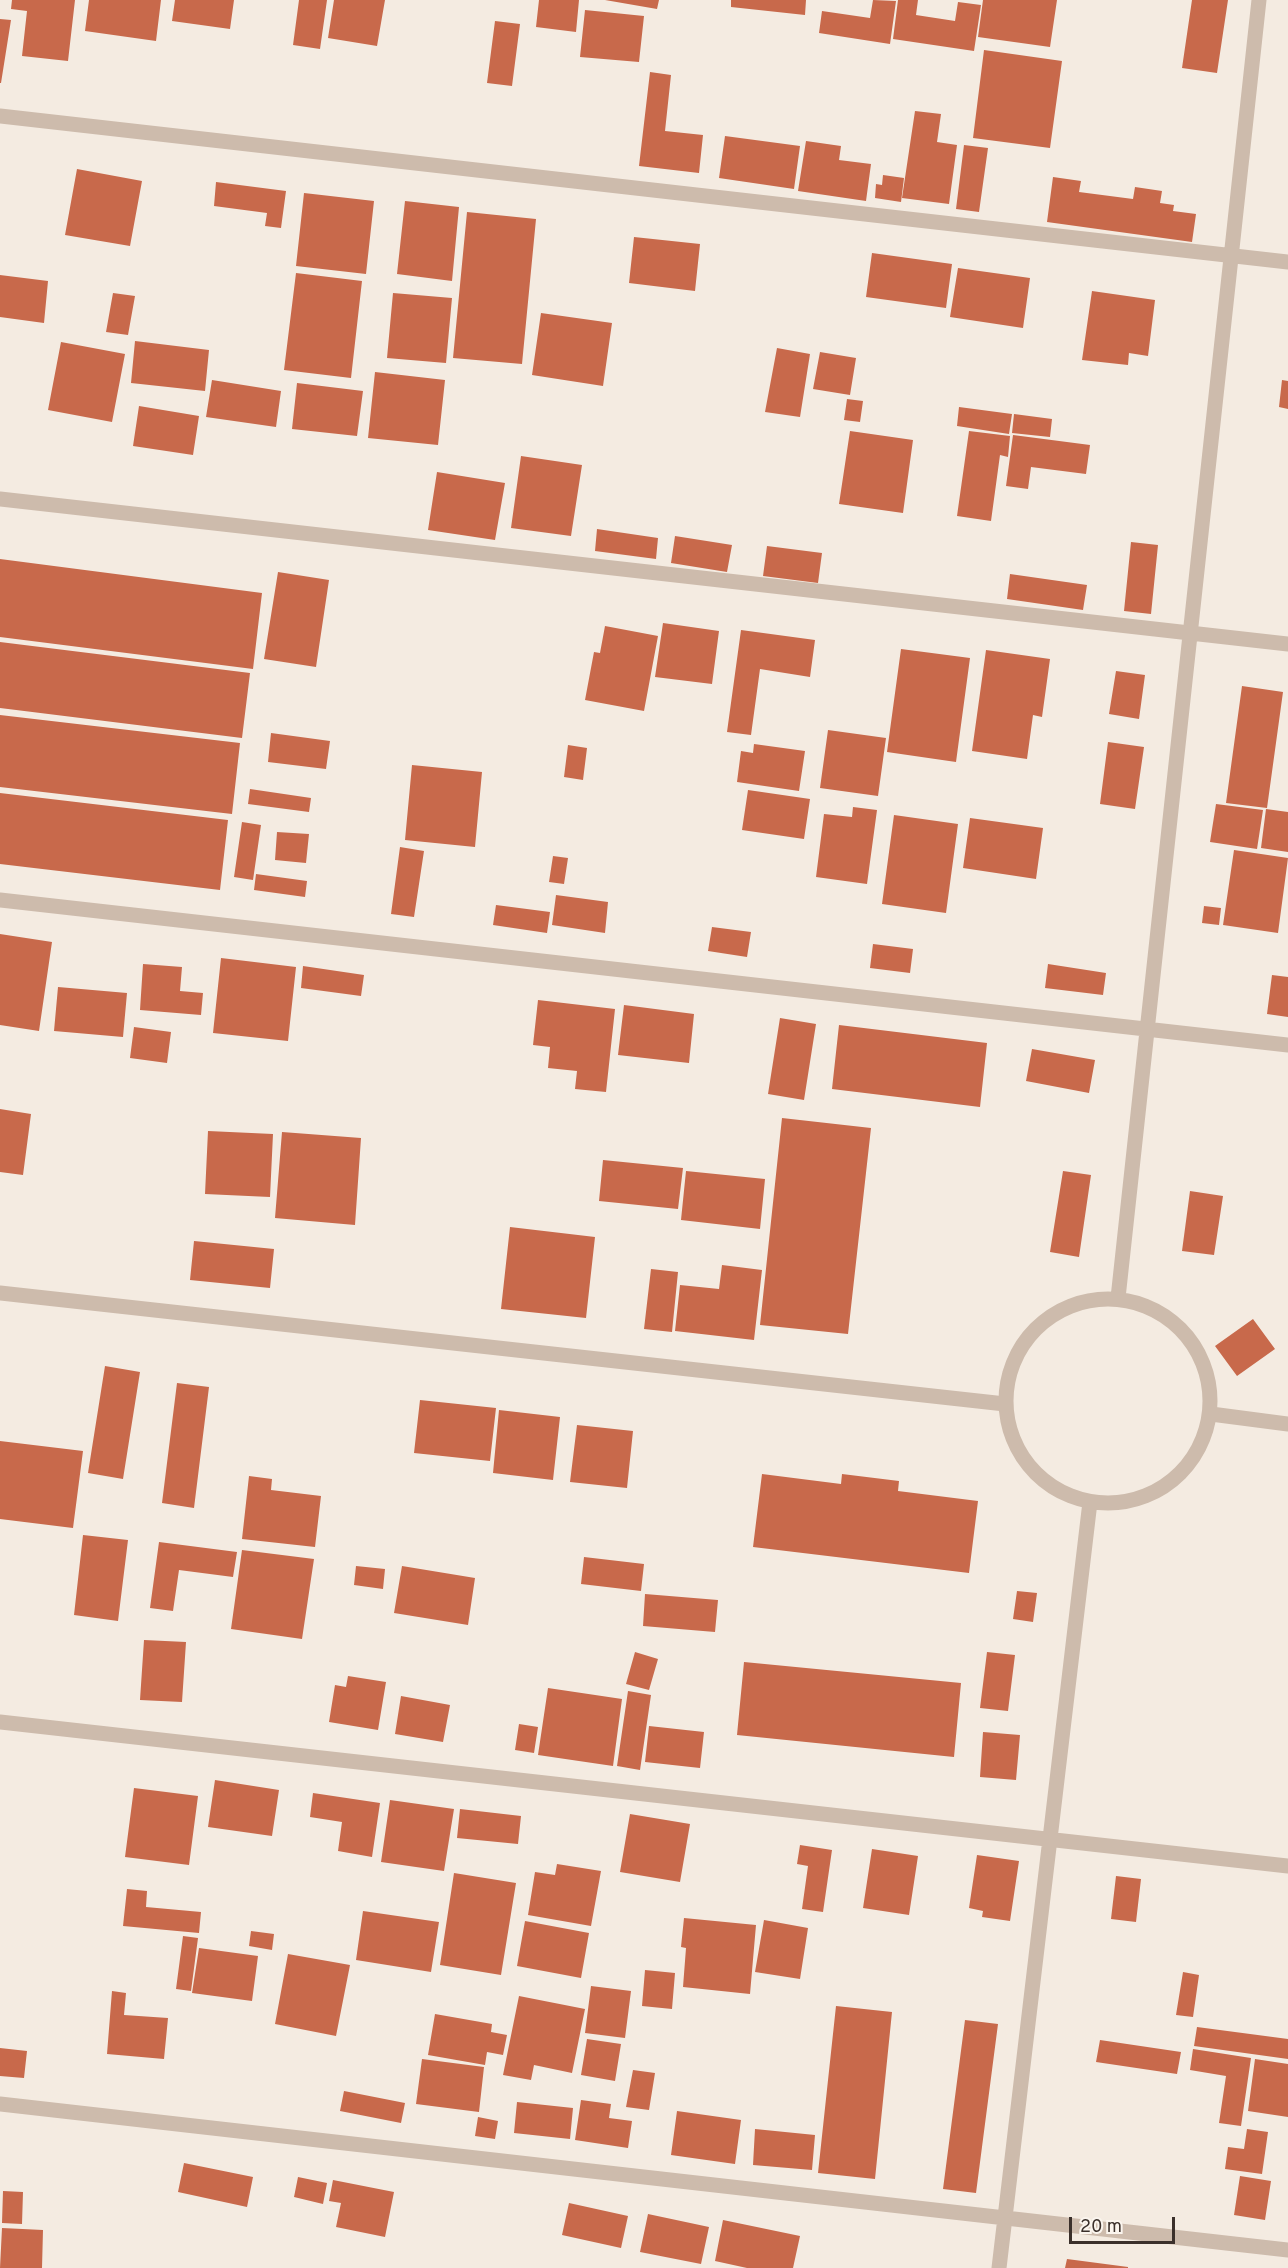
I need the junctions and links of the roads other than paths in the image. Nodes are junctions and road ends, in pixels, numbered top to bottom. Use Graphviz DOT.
graph roads {
  1 [pos="1259,0"];
  2 [pos="0,116"];
  3 [pos="1231,256"];
  4 [pos="1288,262"];
  5 [pos="0,499"];
  6 [pos="1191,633"];
  7 [pos="1288,644"];
  8 [pos="0,900"];
  9 [pos="1148,1029"];
  10 [pos="1288,1045"];
  11 [pos="0,1293"];
  12 [pos="1118,1298"];
  13 [pos="1005,1404"];
  14 [pos="1211,1414"];
  15 [pos="1288,1424"];
  16 [pos="1090,1502"];
  17 [pos="0,1722"];
  18 [pos="1050,1839"];
  19 [pos="1288,1866"];
  20 [pos="0,2104"];
  21 [pos="1005,2217"];
  22 [pos="1288,2250"];
  23 [pos="999,2268"];
  1 -- 3 [label="street"];
  2 -- 3 [label="street"];
  3 -- 4 [label="street"];
  3 -- 6 [label="street"];
  5 -- 6 [label="street"];
  6 -- 7 [label="street"];
  6 -- 9 [label="street"];
  8 -- 9 [label="street"];
  9 -- 10 [label="street"];
  9 -- 12 [label="street"];
  11 -- 13 [label="street"];
  12 -- 13 [label="street"];
  12 -- 14 [label="street"];
  13 -- 16 [label="street"];
  14 -- 15 [label="street"];
  14 -- 16 [label="street"];
  16 -- 18 [label="street"];
  17 -- 18 [label="street"];
  18 -- 19 [label="street"];
  18 -- 21 [label="street"];
  20 -- 21 [label="street"];
  21 -- 22 [label="street"];
  21 -- 23 [label="street"];
}
